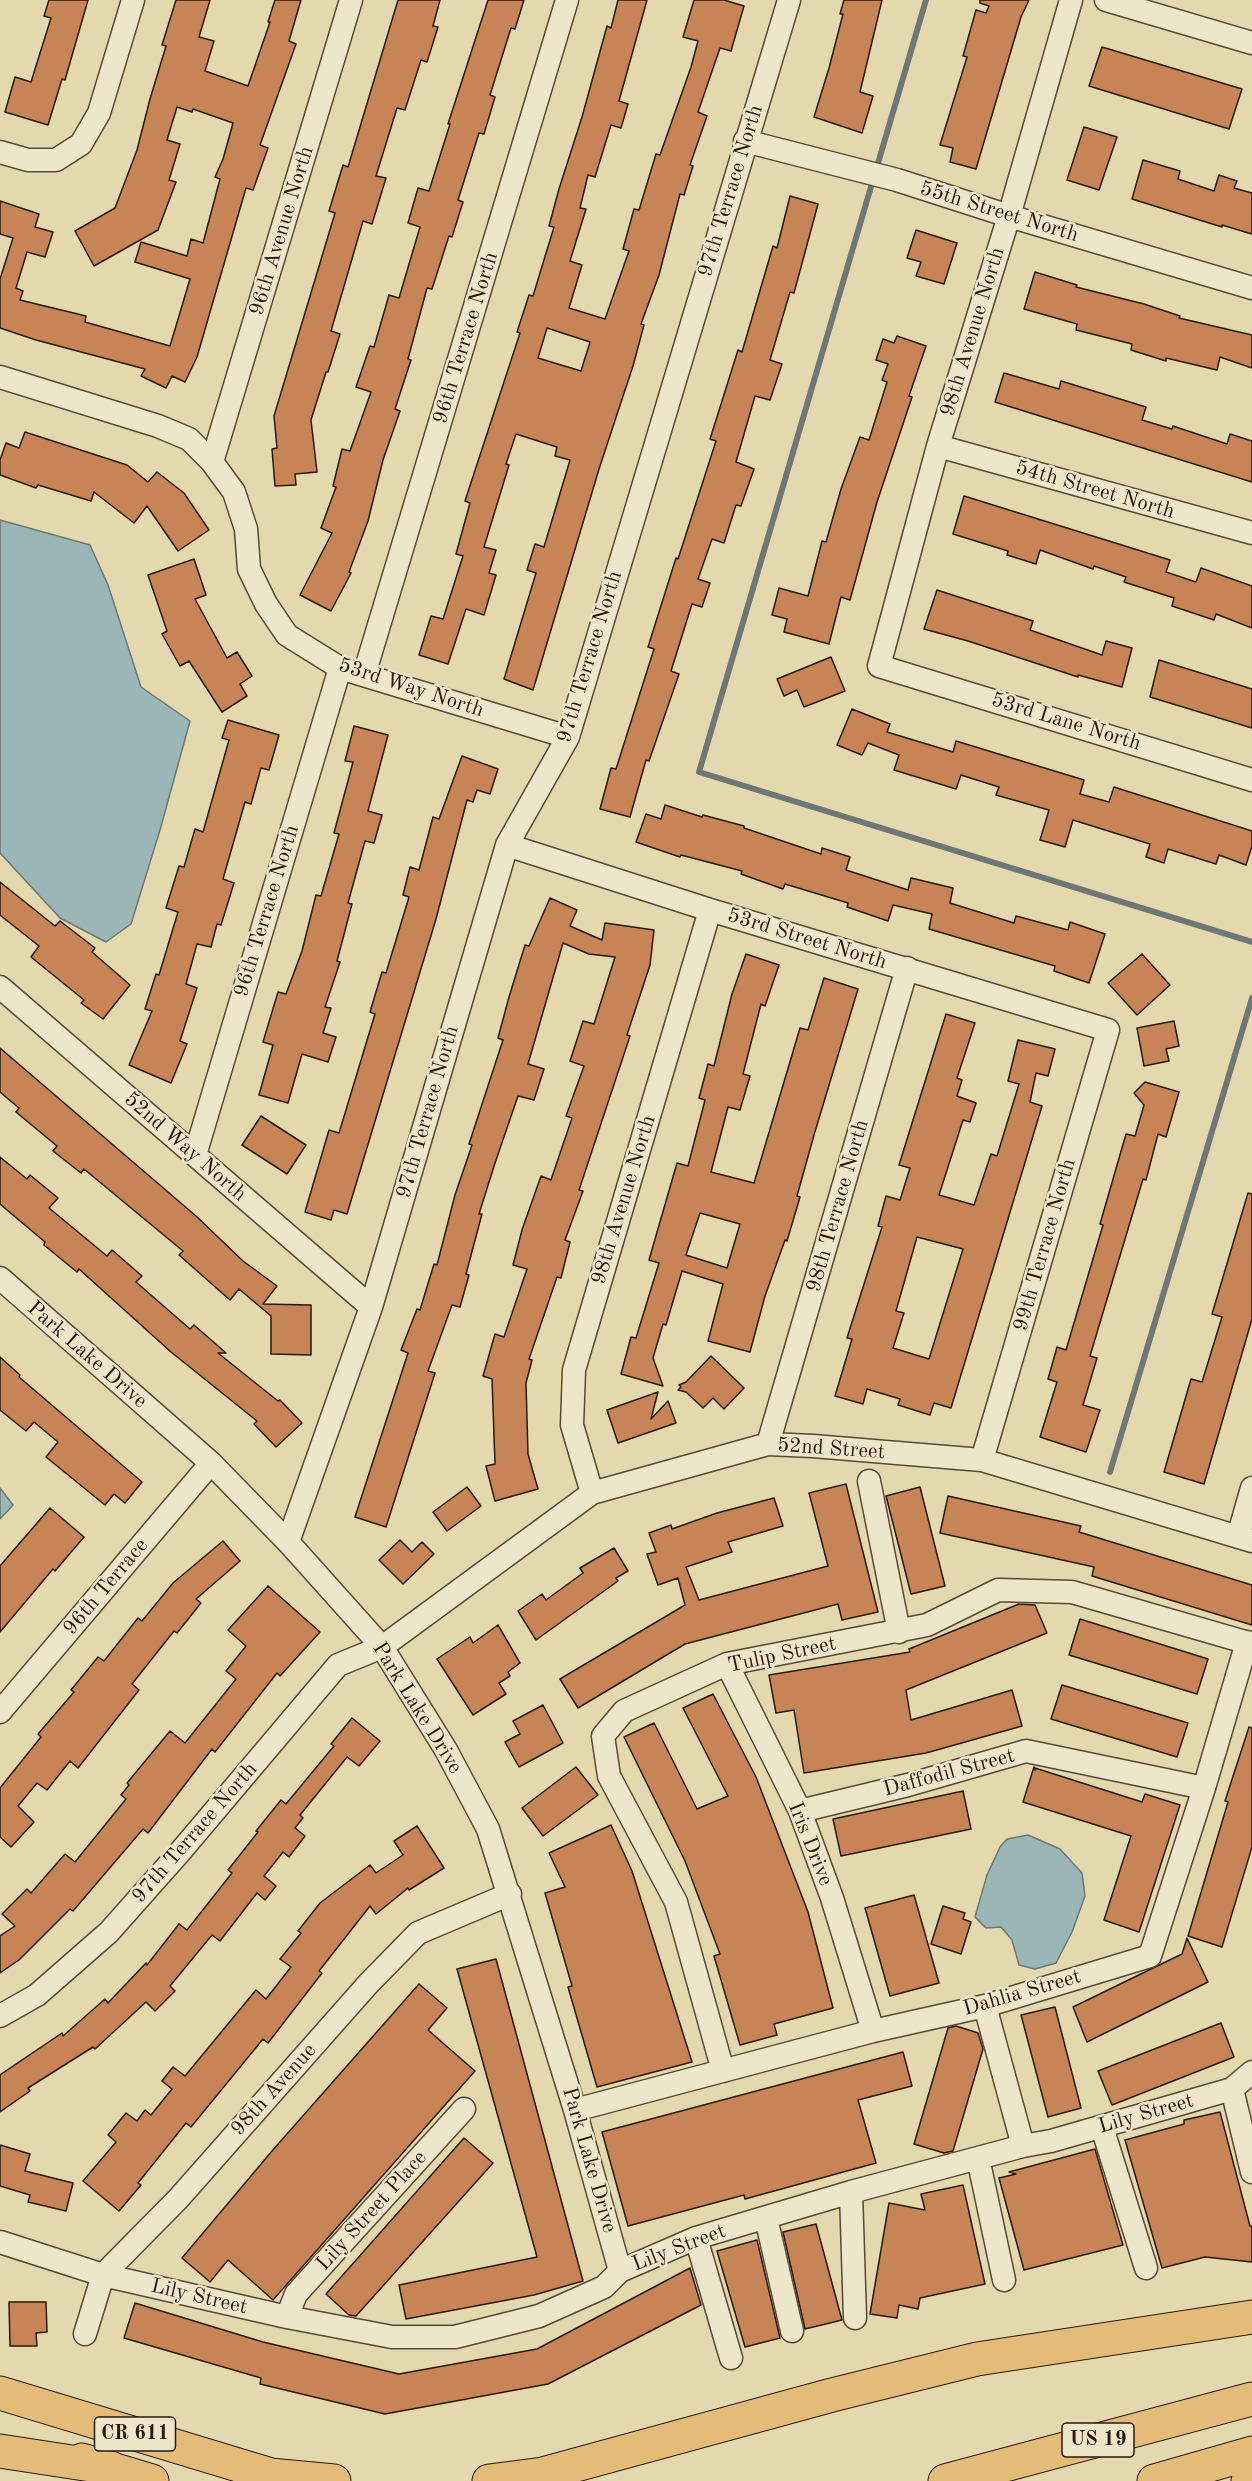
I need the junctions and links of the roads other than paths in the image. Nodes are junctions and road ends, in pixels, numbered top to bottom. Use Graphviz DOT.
graph roads {
  1 [pos="133,0"];
  2 [pos="351,0"];
  3 [pos="567,0"];
  4 [pos="789,0"];
  5 [pos="1071,0"];
  6 [pos="1106,0"];
  7 [pos="1252,43"];
  8 [pos="745,141"];
  9 [pos="0,152"];
  10 [pos="1009,216"];
  11 [pos="1252,288"];
  12 [pos="0,377"];
  13 [pos="938,446"];
  14 [pos="212,462"];
  15 [pos="1252,533"];
  16 [pos="879,666"];
  17 [pos="340,668"];
  18 [pos="364,675"];
  19 [pos="568,737"];
  20 [pos="1252,780"];
  21 [pos="507,845"];
  22 [pos="710,910"];
  23 [pos="907,968"];
  24 [pos="0,987"];
  25 [pos="1108,1030"];
  26 [pos="195,1155"];
  27 [pos="0,1278"];
  28 [pos="371,1307"];
  29 [pos="768,1444"];
  30 [pos="982,1460"];
  31 [pos="211,1463"];
  32 [pos="869,1481"];
  33 [pos="1252,1488"];
  34 [pos="592,1493"];
  35 [pos="1245,1539"];
  36 [pos="288,1542"];
  37 [pos="899,1632"];
  38 [pos="1250,1643"];
  39 [pos="382,1647"];
  40 [pos="727,1664"];
  41 [pos="0,1712"];
  42 [pos="1204,1788"];
  43 [pos="800,1811"];
  44 [pos="510,1894"];
  45 [pos="985,2006"];
  46 [pos="0,2016"];
  47 [pos="873,2031"];
  48 [pos="723,2071"];
  49 [pos="1252,2072"];
  50 [pos="1232,2089"];
  51 [pos="464,2109"];
  52 [pos="575,2110"];
  53 [pos="1102,2127"];
  54 [pos="1023,2146"];
  55 [pos="978,2158"];
  56 [pos="1252,2172"];
  57 [pos="851,2192"];
  58 [pos="766,2218"];
  59 [pos="696,2238"];
  60 [pos="0,2242"];
  61 [pos="1146,2268"];
  62 [pos="620,2271"];
  63 [pos="103,2275"];
  64 [pos="1004,2280"];
  65 [pos="287,2317"];
  66 [pos="1252,2317"];
  67 [pos="855,2318"];
  68 [pos="792,2331"];
  69 [pos="85,2334"];
  70 [pos="731,2358"];
  71 [pos="0,2393"];
  72 [pos="1252,2399"];
  73 [pos="0,2438"];
  74 [pos="0,2451"];
  75 [pos="1252,2454"];
  76 [pos="111,2468"];
  77 [pos="280,2478"];
  78 [pos="152,2481"];
  79 [pos="334,2481"];
  80 [pos="489,2481"];
  81 [pos="945,2481"];
  82 [pos="1154,2481"];
  1 -- 9 [label="street"];
  2 -- 14 [label="street, 96th Avenue North"];
  3 -- 18 [label="street, 96th Terrace North"];
  4 -- 8 [label="street, 97th Terrace North"];
  5 -- 10 [label="street, 98th Avenue North"];
  6 -- 7 [label="street"];
  8 -- 10 [label="street, 55th Street North"];
  8 -- 19 [label="street, 97th Terrace North"];
  10 -- 11 [label="street, 55th Street North"];
  10 -- 13 [label="street, 98th Avenue North"];
  12 -- 14 [label="street, 53rd Way North"];
  13 -- 15 [label="street, 54th Street North"];
  13 -- 16 [label="street, 98th Avenue North"];
  14 -- 17 [label="street, 53rd Way North"];
  16 -- 20 [label="street, 53rd Lane North"];
  17 -- 18 [label="street, 53rd Way North"];
  17 -- 26 [label="street, 96th Terrace North"];
  18 -- 19 [label="street, 53rd Way North"];
  19 -- 21 [label="street, 97th Terrace North"];
  21 -- 22 [label="street, 53rd Street North"];
  21 -- 28 [label="street, 97th Terrace North"];
  22 -- 23 [label="street, 53rd Street North"];
  22 -- 34 [label="street, 98th Avenue North"];
  23 -- 25 [label="street, 53rd Street North"];
  23 -- 29 [label="street, 98th Terrace North"];
  24 -- 26 [label="street, 52nd Way North"];
  25 -- 30 [label="street, 99th Terrace North"];
  26 -- 28 [label="street, 52nd Way North"];
  27 -- 31 [label="street, Park Lake Drive"];
  28 -- 36 [label="street, 97th Terrace North"];
  29 -- 30 [label="street, 52nd Street"];
  29 -- 34 [label="street, 52nd Street"];
  30 -- 35 [label="street, 52nd Street"];
  31 -- 36 [label="street, Park Lake Drive"];
  31 -- 41 [label="street, 96th Terrace"];
  32 -- 37 [label="street"];
  33 -- 35 [label="street"];
  34 -- 39 [label="street, 52nd Street"];
  36 -- 39 [label="street, Park Lake Drive"];
  37 -- 38 [label="street, Tulip Street"];
  37 -- 40 [label="street, Tulip Street"];
  38 -- 42 [label="street, Dahlia Street"];
  39 -- 44 [label="street, Park Lake Drive"];
  39 -- 46 [label="street, 97th Terrace North"];
  40 -- 43 [label="street, Iris Drive"];
  40 -- 48 [label="street, Tulip Street"];
  42 -- 43 [label="street, Daffodil Street"];
  42 -- 45 [label="street, Dahlia Street"];
  43 -- 47 [label="street, Iris Drive"];
  44 -- 52 [label="street, Park Lake Drive"];
  44 -- 63 [label="street, 98th Avenue"];
  45 -- 47 [label="street, Dahlia Street"];
  45 -- 54 [label="street"];
  47 -- 48 [label="street, Dahlia Street"];
  48 -- 52 [label="street, Dahlia Street"];
  49 -- 50 [label="street, Lily Street"];
  50 -- 53 [label="street, Lily Street"];
  50 -- 56 [label="street"];
  51 -- 65 [label="street, Lily Street Place"];
  52 -- 62 [label="street, Park Lake Drive"];
  53 -- 54 [label="street, Lily Street"];
  53 -- 61 [label="street"];
  54 -- 55 [label="street, Lily Street"];
  55 -- 57 [label="street, Lily Street"];
  55 -- 64 [label="street"];
  57 -- 58 [label="street, Lily Street"];
  57 -- 67 [label="street"];
  58 -- 59 [label="street, Lily Street"];
  58 -- 68 [label="street"];
  59 -- 62 [label="street, Lily Street"];
  59 -- 70 [label="street"];
  60 -- 63 [label="street, Lily Street"];
  62 -- 65 [label="street, Lily Street"];
  63 -- 65 [label="street, Lily Street"];
  63 -- 69 [label="street, 98th Avenue"];
  66 -- 80 [label="main road"];
  71 -- 77 [label="main road, CR 611"];
  72 -- 81 [label="main road, US 19"];
  73 -- 76 [label="main road, CR 611"];
  74 -- 76 [label="main road"];
  75 -- 82 [label="main road, US 19"];
  76 -- 78 [label="main road, CR 611"];
  77 -- 79 [label="main road"];
}
